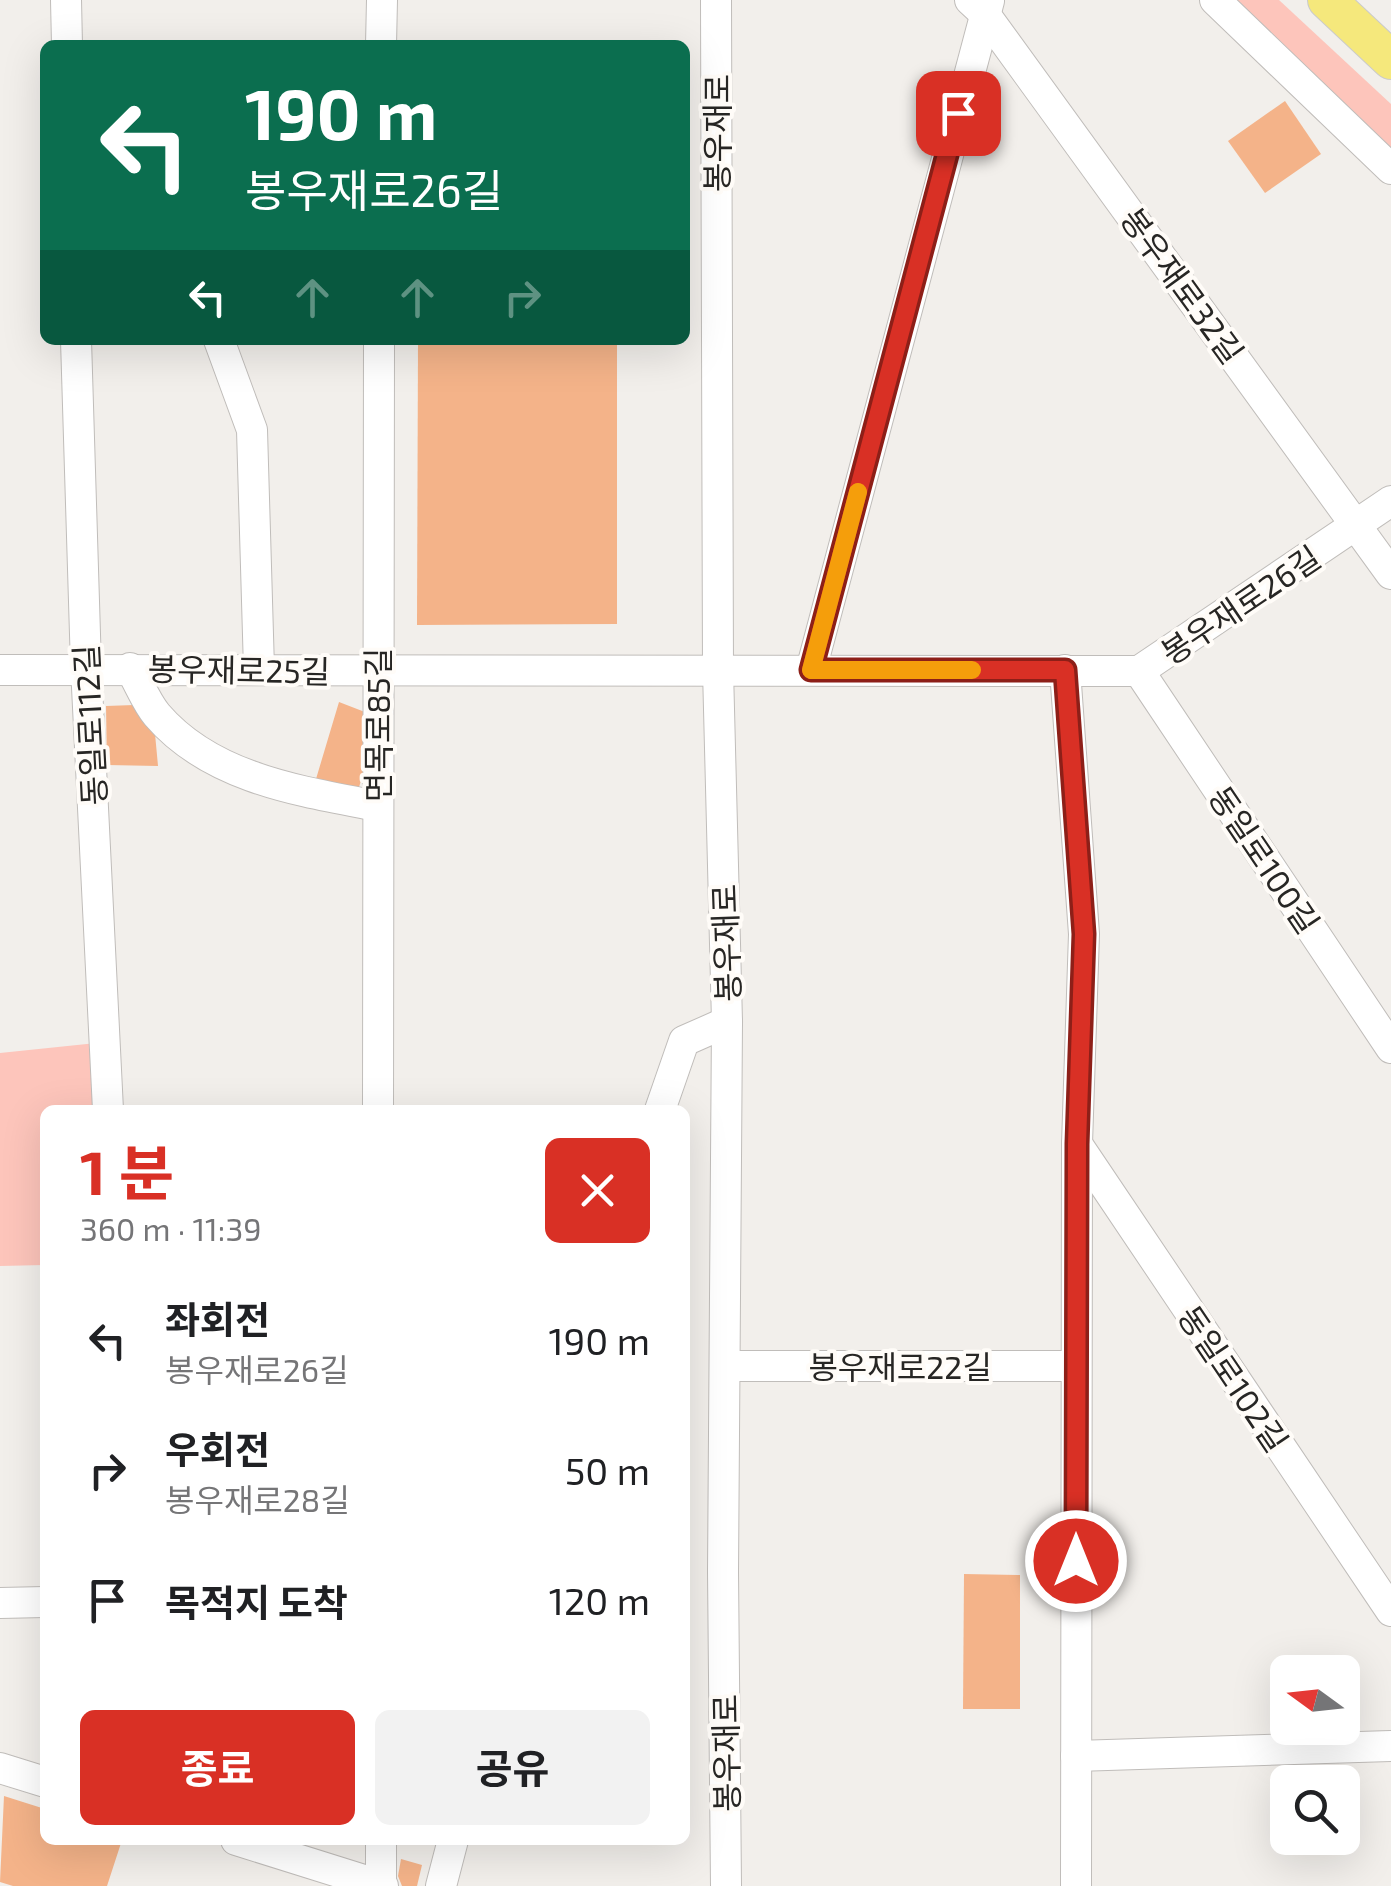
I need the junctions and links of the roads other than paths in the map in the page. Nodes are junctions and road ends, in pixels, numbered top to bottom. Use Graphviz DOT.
graph roads {
  1 [pos="66,0"];
  2 [pos="382,0"];
  3 [pos="716,0"];
  4 [pos="1214,0"];
  5 [pos="1328,0"];
  6 [pos="981,4"];
  7 [pos="67,40"];
  8 [pos="381,40"];
  9 [pos="1391,60"];
  10 [pos="1391,169"];
  11 [pos="76,345"];
  12 [pos="221,345"];
  13 [pos="379,345"];
  14 [pos="1391,501"];
  15 [pos="1358,526"];
  16 [pos="1391,574"];
  17 [pos="86,667"];
  18 [pos="130,668"];
  19 [pos="0,670"];
  20 [pos="259,670"];
  21 [pos="376,670"];
  22 [pos="718,670"];
  23 [pos="811,670"];
  24 [pos="1065,670"];
  25 [pos="1139,671"];
  26 [pos="377,806"];
  27 [pos="728,1022"];
  28 [pos="1391,1048"];
  29 [pos="108,1105"];
  30 [pos="378,1105"];
  31 [pos="662,1105"];
  32 [pos="1077,1144"];
  33 [pos="725,1366"];
  34 [pos="1076,1366"];
  35 [pos="40,1602"];
  36 [pos="0,1603"];
  37 [pos="1391,1611"];
  38 [pos="1391,1746"];
  39 [pos="1076,1756"];
  40 [pos="0,1768"];
  41 [pos="40,1780"];
  42 [pos="252,1845"];
  43 [pos="380,1845"];
  44 [pos="452,1845"];
  45 [pos="382,1886"];
  46 [pos="440,1886"];
  47 [pos="726,1886"];
  48 [pos="1076,1886"];
  1 -- 7 [label="street"];
  2 -- 8 [label="street"];
  3 -- 22 [label="street, 봉우재로"];
  4 -- 10 [label="street"];
  5 -- 9 [label="main road"];
  6 -- 15 [label="street, 봉우재로32길"];
  6 -- 23 [label="street"];
  11 -- 17 [label="street, 동일로112길"];
  12 -- 20 [label="street"];
  13 -- 21 [label="street, 면목로85길"];
  14 -- 15 [label="street, 봉우재로26길"];
  15 -- 16 [label="street, 봉우재로32길"];
  15 -- 25 [label="street, 봉우재로26길"];
  17 -- 18 [label="street, 봉우재로25길"];
  17 -- 19 [label="street, 봉우재로25길"];
  17 -- 29 [label="street, 동일로112길"];
  18 -- 20 [label="street, 봉우재로25길"];
  18 -- 26 [label="street"];
  20 -- 21 [label="street, 봉우재로25길"];
  21 -- 22 [label="street, 봉우재로25길"];
  21 -- 26 [label="street, 면목로85길"];
  22 -- 23 [label="street, 봉우재로26길"];
  22 -- 27 [label="street, 봉우재로"];
  23 -- 24 [label="street, 봉우재로26길"];
  24 -- 25 [label="street, 봉우재로26길"];
  24 -- 32 [label="street"];
  25 -- 28 [label="street, 동일로100길"];
  26 -- 30 [label="street, 면목로85길"];
  27 -- 31 [label="street"];
  27 -- 33 [label="street, 봉우재로"];
  32 -- 34 [label="street"];
  32 -- 37 [label="street, 동일로102길"];
  33 -- 34 [label="street, 봉우재로22길"];
  33 -- 47 [label="street, 봉우재로"];
  34 -- 39 [label="street"];
  35 -- 36 [label="street"];
  38 -- 39 [label="street"];
  39 -- 48 [label="street"];
  40 -- 41 [label="street"];
  42 -- 45 [label="street"];
  43 -- 45 [label="street"];
  44 -- 46 [label="street"];
}
